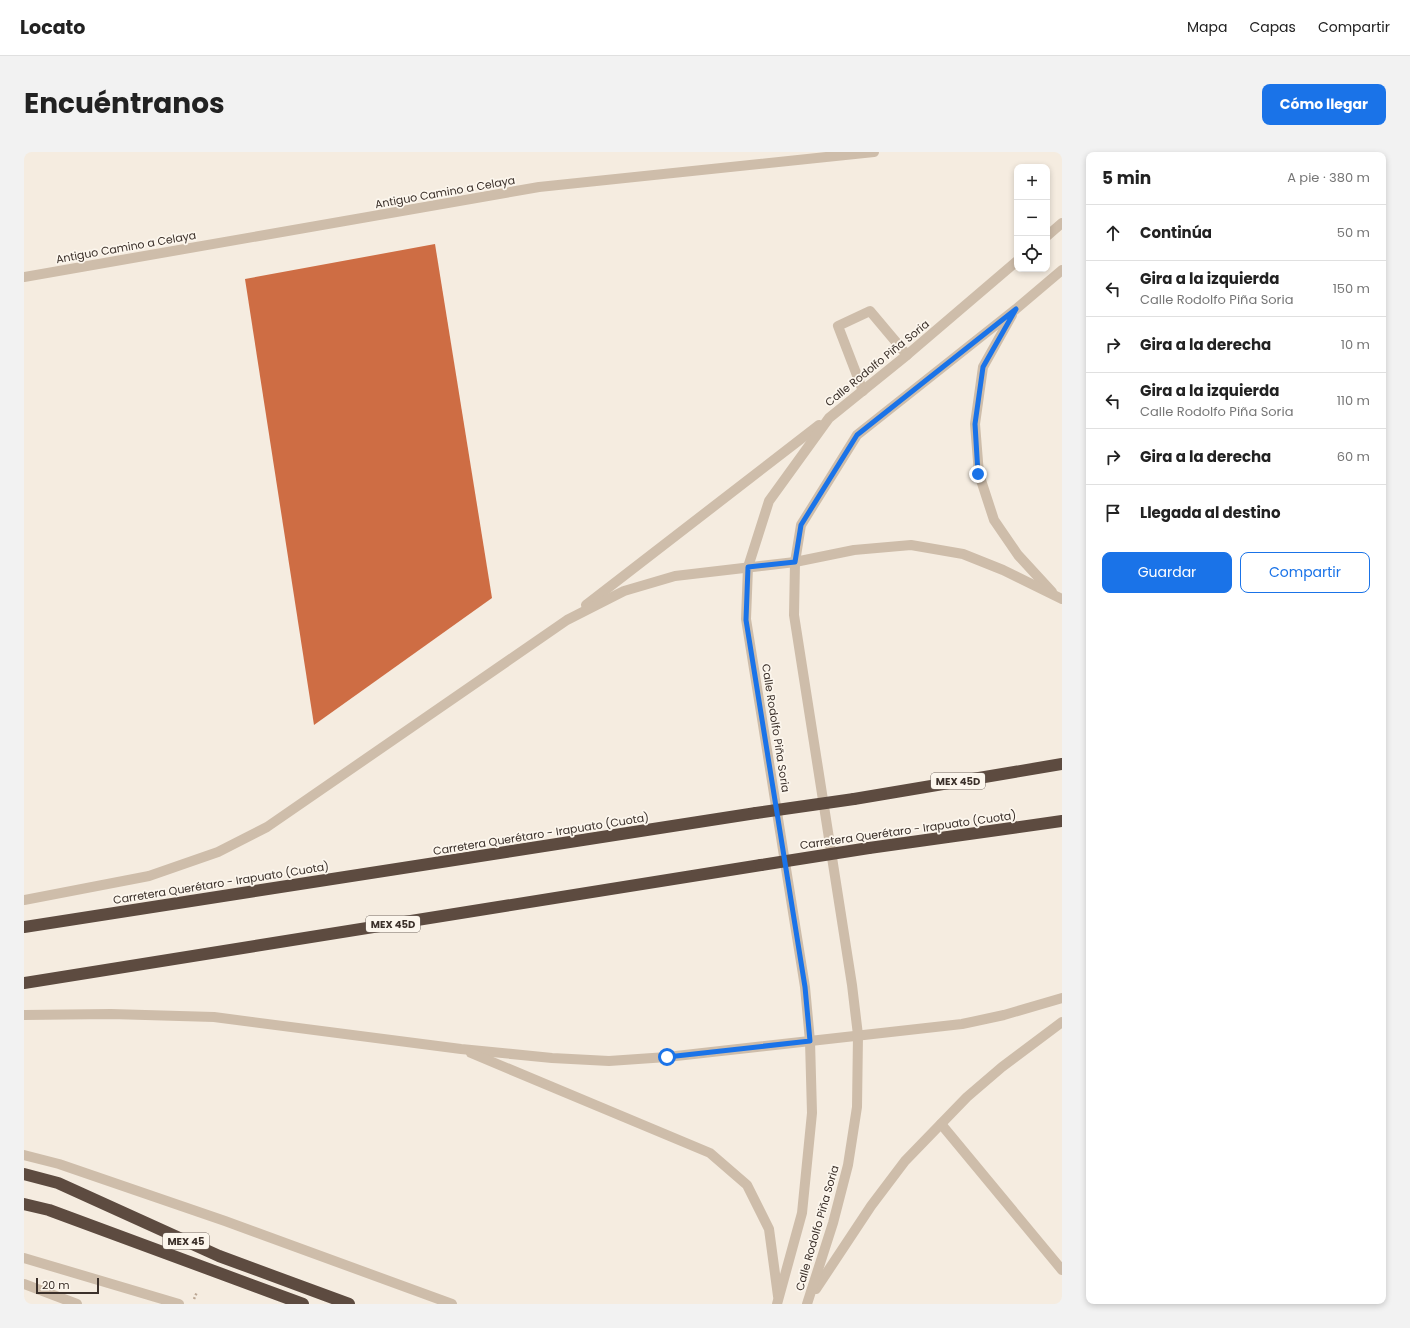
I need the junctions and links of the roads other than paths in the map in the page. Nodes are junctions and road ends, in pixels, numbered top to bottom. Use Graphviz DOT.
graph roads {
  1 [pos="874,152"];
  2 [pos="1062,223"];
  3 [pos="1050,233"];
  4 [pos="1014,264"];
  5 [pos="1062,270"];
  6 [pos="24,277"];
  7 [pos="1016,309"];
  8 [pos="907,355"];
  9 [pos="863,391"];
  10 [pos="829,418"];
  11 [pos="795,562"];
  12 [pos="748,567"];
  13 [pos="1059,597"];
  14 [pos="567,620"];
  15 [pos="1062,764"];
  16 [pos="1062,821"];
  17 [pos="24,900"];
  18 [pos="24,927"];
  19 [pos="24,983"];
  20 [pos="1062,998"];
  21 [pos="24,1015"];
  22 [pos="1062,1022"];
  23 [pos="858,1035"];
  24 [pos="810,1041"];
  25 [pos="461,1049"];
  26 [pos="941,1124"];
  27 [pos="24,1155"];
  28 [pos="24,1174"];
  29 [pos="24,1204"];
  30 [pos="24,1258"];
  31 [pos="1062,1270"];
  32 [pos="24,1284"];
  33 [pos="778,1302"];
  34 [pos="808,1302"];
  35 [pos="77,1304"];
  36 [pos="179,1304"];
  37 [pos="303,1304"];
  38 [pos="349,1304"];
  39 [pos="452,1304"];
  1 -- 6 [label="street, Antiguo Camino a Celaya"];
  2 -- 3 [label="street"];
  4 -- 8 [label="street, Calle Rodolfo Piña Soria"];
  5 -- 7 [label="street, Calle Rodolfo Piña Soria"];
  7 -- 11 [label="street, Calle Rodolfo Piña Soria"];
  7 -- 13 [label="street"];
  8 -- 9 [label="street, Calle Rodolfo Piña Soria"];
  8 -- 9 [label="street"];
  9 -- 10 [label="street, Calle Rodolfo Piña Soria"];
  10 -- 12 [label="street, Calle Rodolfo Piña Soria"];
  10 -- 14 [label="street"];
  11 -- 12 [label="street"];
  11 -- 13 [label="street"];
  11 -- 23 [label="street, Calle Rodolfo Piña Soria"];
  12 -- 14 [label="street"];
  12 -- 24 [label="street, Calle Rodolfo Piña Soria"];
  14 -- 17 [label="street"];
  15 -- 18 [label="highway, Carretera Querétaro - Irapuato (Cuota) / MEX 45D, bridge"];
  16 -- 19 [label="highway, Carretera Querétaro - Irapuato (Cuota) / MEX 45D, bridge"];
  20 -- 23 [label="street"];
  21 -- 25 [label="street"];
  22 -- 26 [label="street"];
  23 -- 24 [label="street"];
  23 -- 34 [label="street, Calle Rodolfo Piña Soria"];
  24 -- 25 [label="street"];
  24 -- 33 [label="street, Calle Rodolfo Piña Soria"];
  25 -- 33 [label="street"];
  26 -- 31 [label="street"];
  26 -- 34 [label="street"];
  27 -- 39 [label="street"];
  28 -- 38 [label="highway, MEX 45"];
  29 -- 37 [label="highway, MEX 45"];
  30 -- 36 [label="street"];
  32 -- 35 [label="street"];
}
